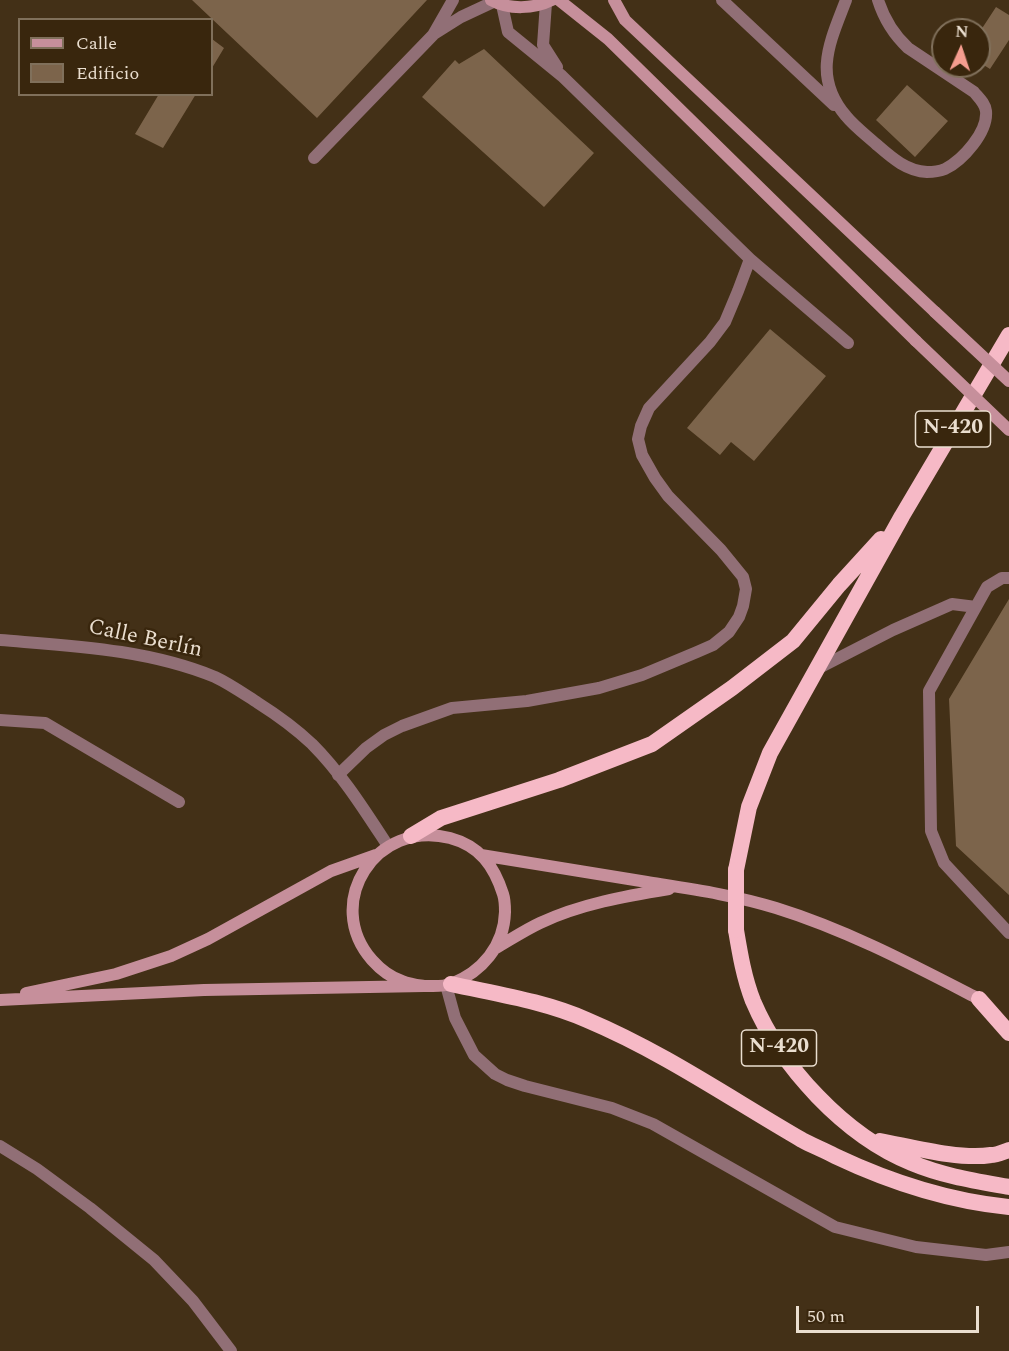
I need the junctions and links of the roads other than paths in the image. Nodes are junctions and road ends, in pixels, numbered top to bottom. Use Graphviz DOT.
graph roads {
  1 [pos="453,0"];
  2 [pos="614,0"];
  3 [pos="722,0"];
  4 [pos="846,0"];
  5 [pos="878,0"];
  6 [pos="552,1"];
  7 [pos="495,2"];
  8 [pos="433,35"];
  9 [pos="562,76"];
  10 [pos="848,118"];
  11 [pos="314,158"];
  12 [pos="750,259"];
  13 [pos="1008,338"];
  14 [pos="848,344"];
  15 [pos="1009,381"];
  16 [pos="1009,430"];
  17 [pos="902,516"];
  18 [pos="1009,578"];
  19 [pos="976,607"];
  20 [pos="0,640"];
  21 [pos="817,669"];
  22 [pos="0,720"];
  23 [pos="338,775"];
  24 [pos="179,801"];
  25 [pos="411,836"];
  26 [pos="387,846"];
  27 [pos="377,855"];
  28 [pos="481,855"];
  29 [pos="679,887"];
  30 [pos="1009,933"];
  31 [pos="496,948"];
  32 [pos="448,984"];
  33 [pos="424,986"];
  34 [pos="0,999"];
  35 [pos="979,999"];
  36 [pos="1009,1018"];
  37 [pos="1009,1033"];
  38 [pos="866,1138"];
  39 [pos="0,1146"];
  40 [pos="1009,1150"];
  41 [pos="1009,1187"];
  42 [pos="1009,1207"];
  43 [pos="1009,1252"];
  44 [pos="231,1351"];
  1 -- 8 [label="street"];
  2 -- 15 [label="main road, bridge"];
  3 -- 10 [label="street"];
  4 -- 10 [label="street"];
  5 -- 10 [label="street"];
  6 -- 7 [label="main road"];
  6 -- 9 [label="street"];
  6 -- 16 [label="main road, bridge"];
  7 -- 8 [label="street"];
  7 -- 9 [label="street"];
  8 -- 11 [label="street"];
  9 -- 12 [label="street"];
  12 -- 14 [label="street"];
  12 -- 23 [label="street"];
  13 -- 17 [label="highway, N-420"];
  17 -- 21 [label="highway, N-420"];
  17 -- 25 [label="highway"];
  18 -- 19 [label="street"];
  19 -- 21 [label="street"];
  19 -- 30 [label="street"];
  20 -- 23 [label="street, Calle Berlín"];
  21 -- 38 [label="highway, N-420, bridge"];
  22 -- 24 [label="street"];
  23 -- 26 [label="street, Calle Berlín"];
  25 -- 26 [label="main road"];
  25 -- 28 [label="main road"];
  26 -- 27 [label="main road"];
  27 -- 33 [label="main road"];
  27 -- 34 [label="main road"];
  28 -- 29 [label="main road"];
  28 -- 31 [label="main road"];
  29 -- 31 [label="main road"];
  29 -- 35 [label="main road"];
  31 -- 32 [label="main road"];
  32 -- 33 [label="main road"];
  32 -- 42 [label="highway"];
  32 -- 43 [label="street"];
  33 -- 34 [label="main road"];
  35 -- 36 [label="highway"];
  35 -- 37 [label="highway"];
  38 -- 40 [label="highway"];
  38 -- 41 [label="highway, N-420"];
  39 -- 44 [label="street"];
}
